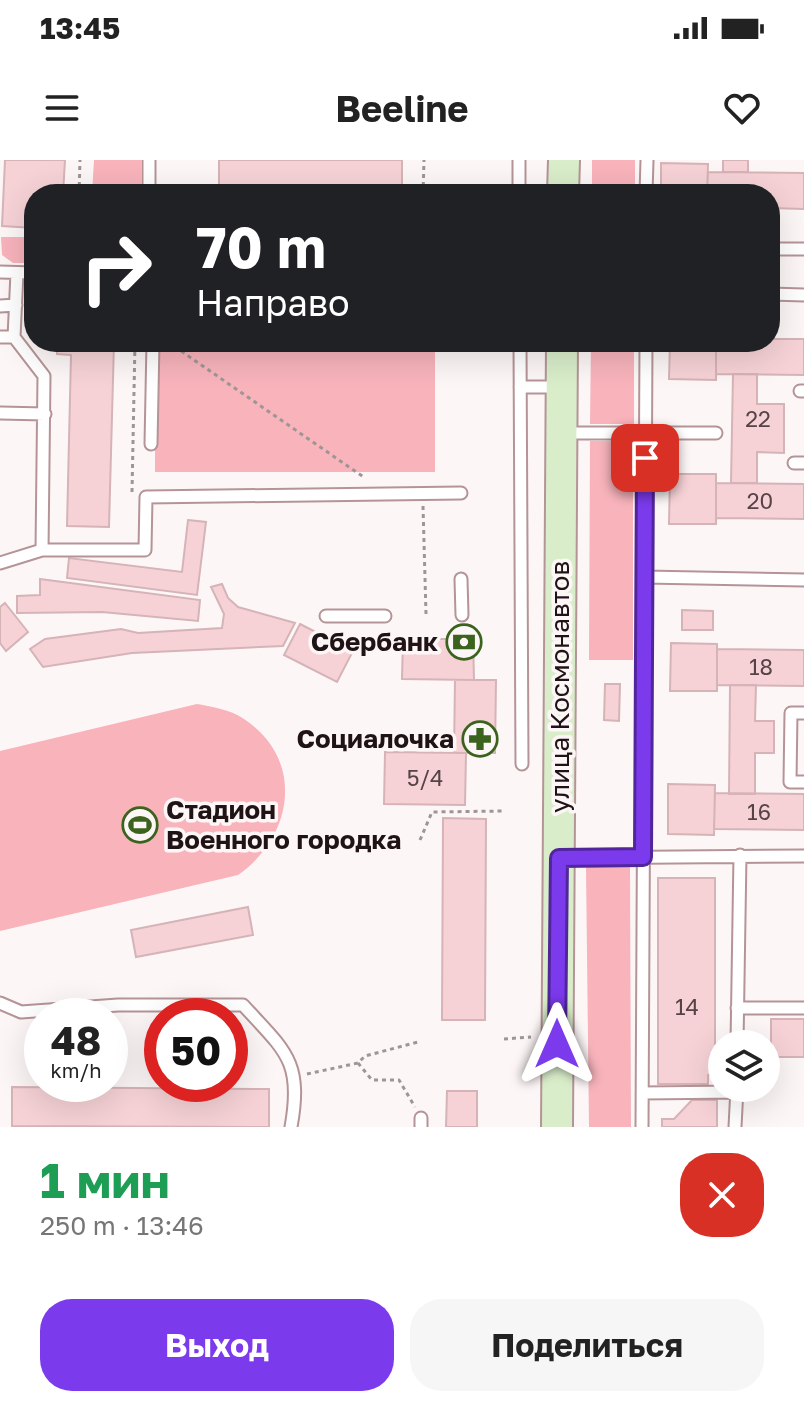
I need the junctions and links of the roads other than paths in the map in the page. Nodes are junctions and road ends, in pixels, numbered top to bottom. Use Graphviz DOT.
graph roads {
  1 [pos="149,160"];
  2 [pos="519,160"];
  3 [pos="564,160"];
  4 [pos="647,160"];
  5 [pos="149,184"];
  6 [pos="519,184"];
  7 [pos="563,184"];
  8 [pos="646,184"];
  9 [pos="780,249"];
  10 [pos="804,249"];
  11 [pos="0,272"];
  12 [pos="17,273"];
  13 [pos="24,273"];
  14 [pos="780,294"];
  15 [pos="804,295"];
  16 [pos="16,305"];
  17 [pos="0,306"];
  18 [pos="0,337"];
  19 [pos="14,337"];
  20 [pos="24,350"];
  21 [pos="26,352"];
  22 [pos="153,352"];
  23 [pos="520,352"];
  24 [pos="562,352"];
  25 [pos="646,352"];
  26 [pos="520,387"];
  27 [pos="562,387"];
  28 [pos="0,413"];
  29 [pos="45,414"];
  30 [pos="562,433"];
  31 [pos="646,433"];
  32 [pos="716,433"];
  33 [pos="151,444"];
  34 [pos="461,493"];
  35 [pos="42,550"];
  36 [pos="0,563"];
  37 [pos="645,577"];
  38 [pos="461,579"];
  39 [pos="804,580"];
  40 [pos="462,615"];
  41 [pos="326,616"];
  42 [pos="385,616"];
  43 [pos="804,713"];
  44 [pos="522,764"];
  45 [pos="804,782"];
  46 [pos="740,855"];
  47 [pos="804,856"];
  48 [pos="643,857"];
  49 [pos="559,858"];
  50 [pos="0,1003"];
  51 [pos="737,1008"];
  52 [pos="804,1008"];
  53 [pos="737,1030"];
  54 [pos="708,1091"];
  55 [pos="642,1093"];
  56 [pos="736,1102"];
  57 [pos="291,1127"];
  58 [pos="557,1127"];
  59 [pos="642,1127"];
  60 [pos="735,1127"];
  1 -- 5 [label="lane"];
  2 -- 6 [label="lane"];
  3 -- 7 [label="main road"];
  4 -- 8 [label="lane"];
  9 -- 10 [label="lane"];
  11 -- 12 [label="lane"];
  12 -- 13 [label="lane"];
  12 -- 16 [label="lane"];
  14 -- 15 [label="lane"];
  16 -- 17 [label="lane"];
  16 -- 19 [label="lane"];
  18 -- 19 [label="lane"];
  19 -- 20 [label="lane"];
  21 -- 29 [label="lane"];
  22 -- 33 [label="lane"];
  23 -- 26 [label="lane"];
  24 -- 27 [label="main road, улица Космонавтов"];
  25 -- 31 [label="lane"];
  26 -- 27 [label="lane"];
  26 -- 44 [label="lane"];
  27 -- 30 [label="main road, улица Космонавтов"];
  28 -- 29 [label="lane"];
  29 -- 35 [label="lane"];
  30 -- 31 [label="lane"];
  30 -- 49 [label="main road, улица Космонавтов"];
  31 -- 32 [label="lane"];
  31 -- 37 [label="lane"];
  34 -- 35 [label="lane"];
  35 -- 36 [label="lane"];
  37 -- 39 [label="lane"];
  37 -- 48 [label="lane"];
  38 -- 40 [label="lane"];
  41 -- 42 [label="lane"];
  43 -- 45 [label="lane"];
  46 -- 47 [label="lane"];
  46 -- 48 [label="lane"];
  46 -- 51 [label="lane"];
  48 -- 49 [label="lane"];
  48 -- 55 [label="lane"];
  49 -- 58 [label="main road, улица Космонавтов"];
  50 -- 57 [label="lane"];
  51 -- 52 [label="lane"];
  51 -- 53 [label="lane"];
  54 -- 55 [label="lane"];
  55 -- 59 [label="lane"];
  56 -- 60 [label="lane"];
}
